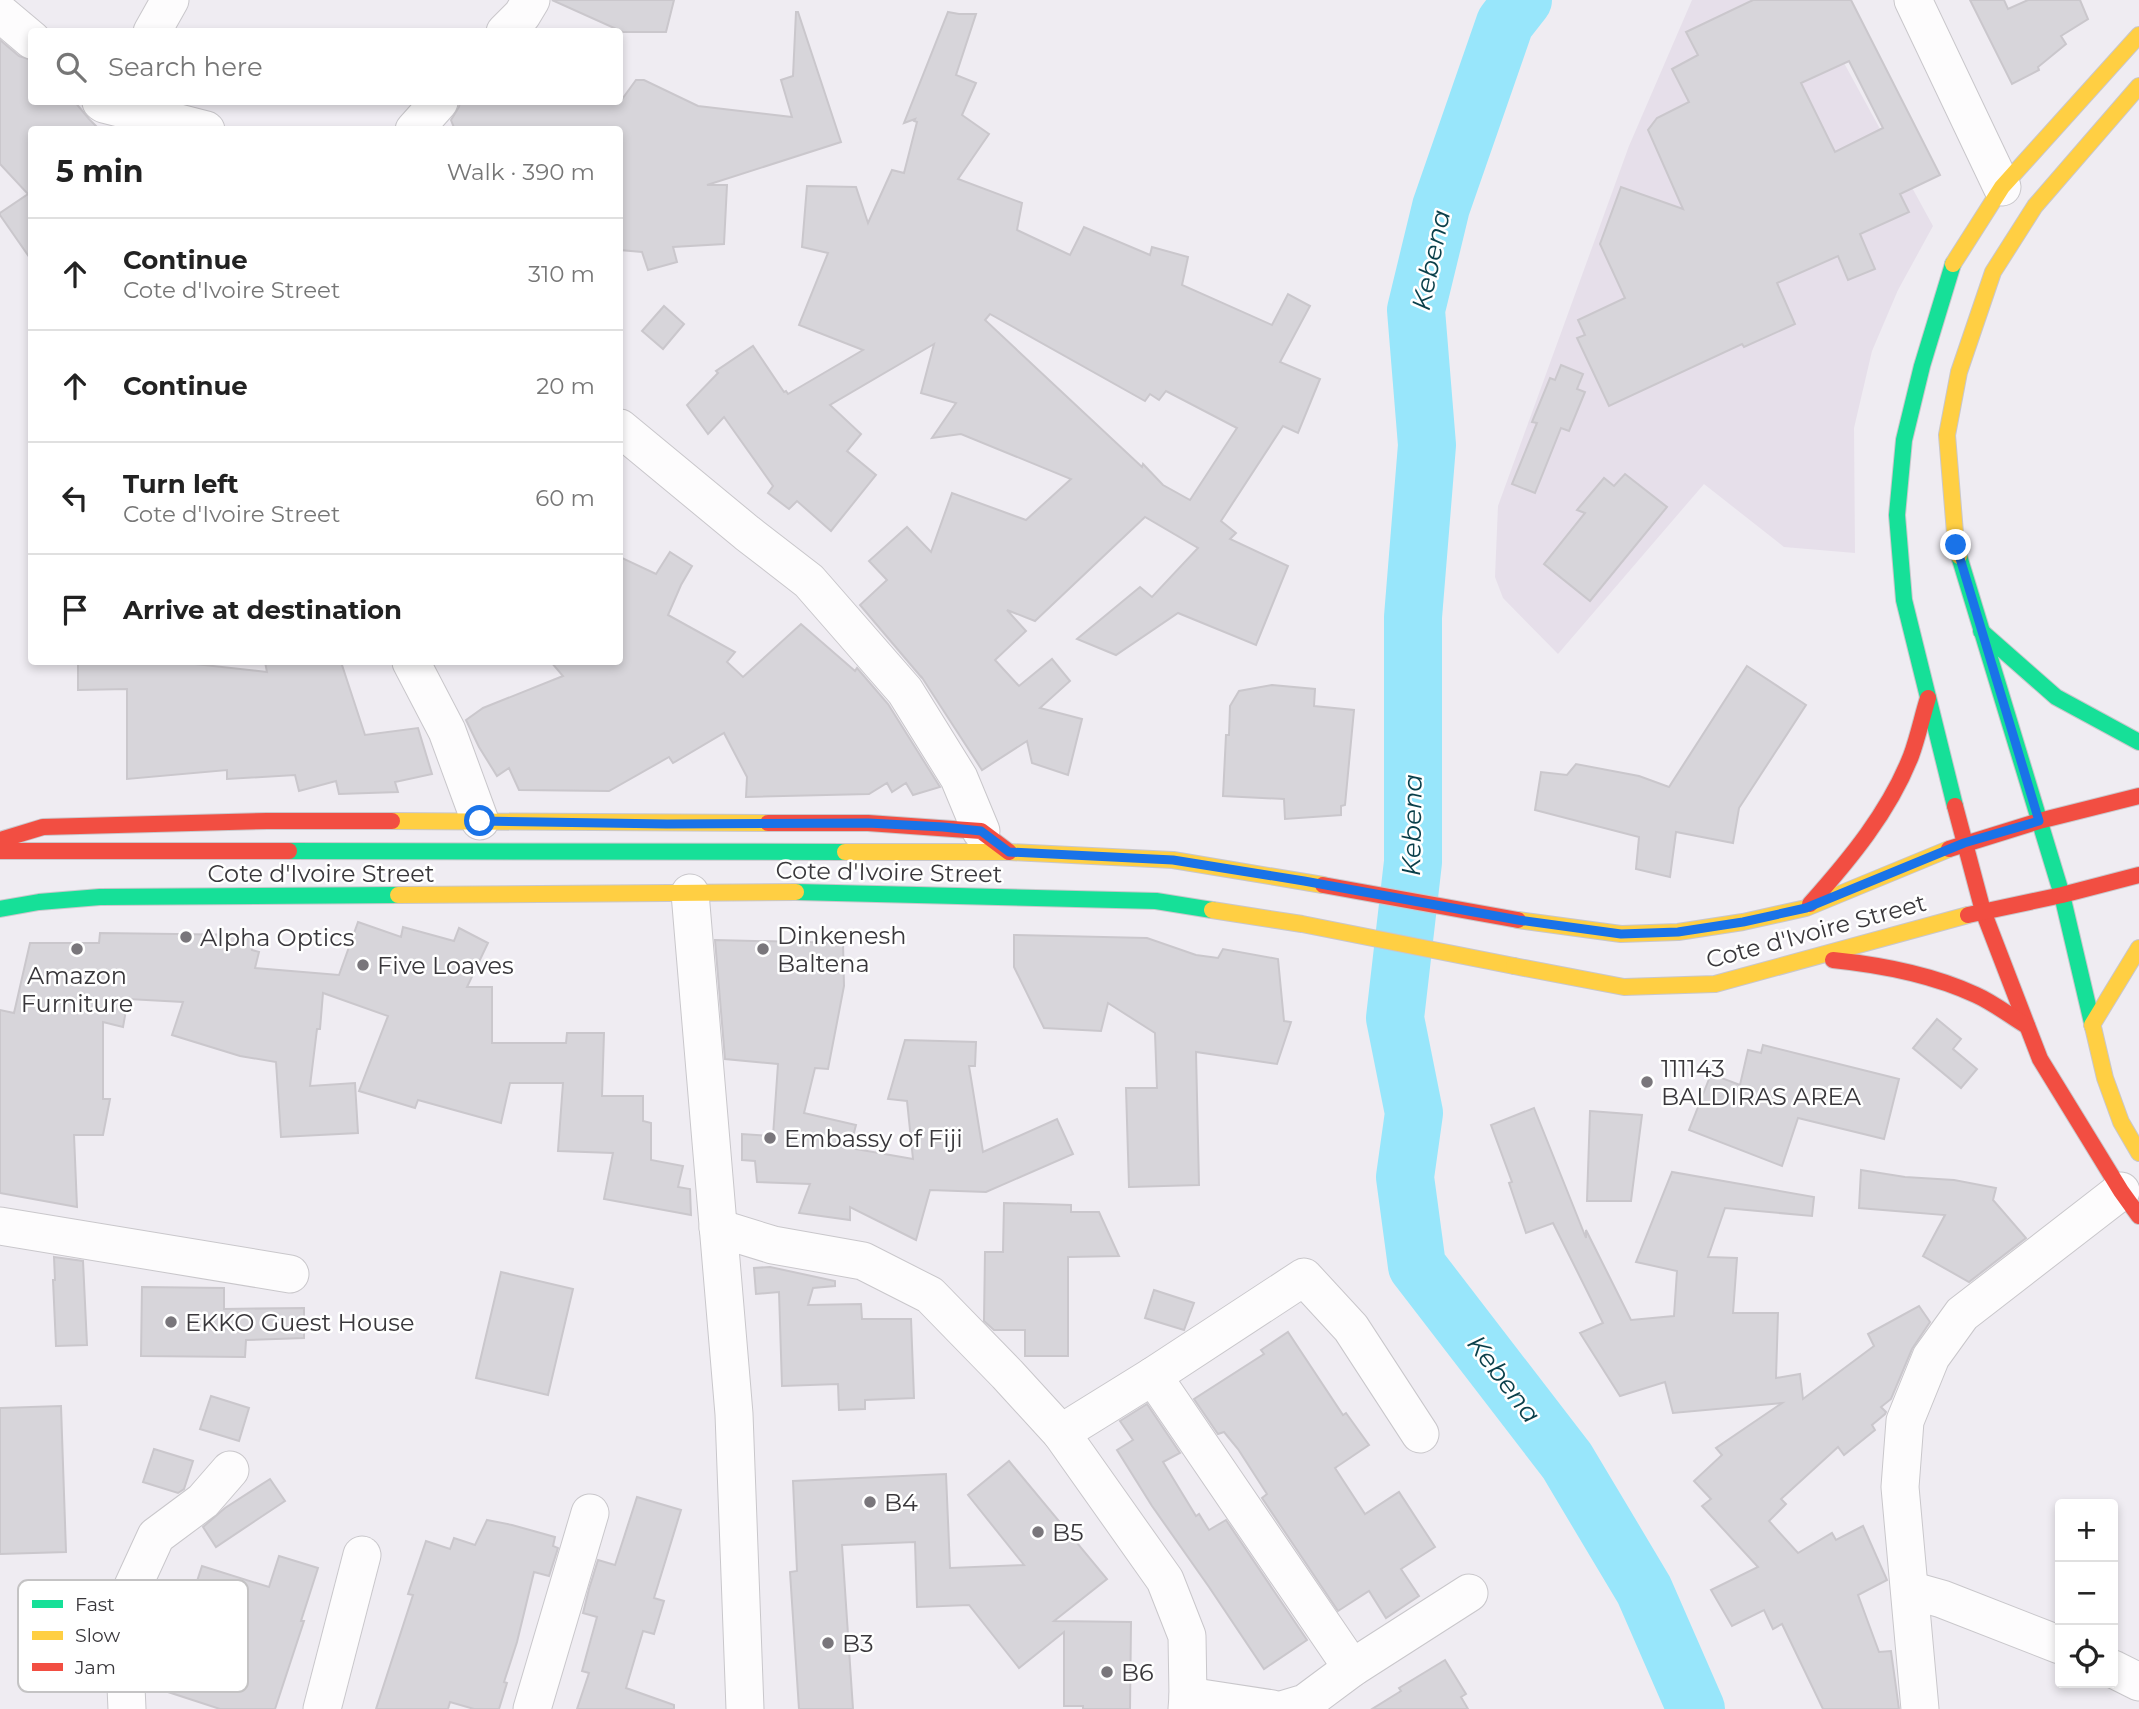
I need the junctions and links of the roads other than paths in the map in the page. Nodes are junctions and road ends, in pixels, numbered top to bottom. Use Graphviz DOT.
graph roads {
  1 [pos="170,0"];
  2 [pos="531,0"];
  3 [pos="1913,0"];
  4 [pos="0,13"];
  5 [pos="154,28"];
  6 [pos="509,28"];
  7 [pos="2139,35"];
  8 [pos="28,37"];
  9 [pos="2139,86"];
  10 [pos="436,105"];
  11 [pos="108,109"];
  12 [pos="187,126"];
  13 [pos="418,126"];
  14 [pos="2001,187"];
  15 [pos="623,430"];
  16 [pos="1981,631"];
  17 [pos="413,665"];
  18 [pos="1928,697"];
  19 [pos="2139,742"];
  20 [pos="2139,796"];
  21 [pos="480,821"];
  22 [pos="2039,821"];
  23 [pos="0,841"];
  24 [pos="995,842"];
  25 [pos="1964,843"];
  26 [pos="0,851"];
  27 [pos="2139,875"];
  28 [pos="690,893"];
  29 [pos="2062,894"];
  30 [pos="1806,908"];
  31 [pos="0,909"];
  32 [pos="1983,911"];
  33 [pos="2139,948"];
  34 [pos="1813,958"];
  35 [pos="2092,1025"];
  36 [pos="2027,1026"];
  37 [pos="2139,1153"];
  38 [pos="2130,1203"];
  39 [pos="0,1226"];
  40 [pos="718,1228"];
  41 [pos="290,1274"];
  42 [pos="1153,1376"];
  43 [pos="1061,1433"];
  44 [pos="1420,1434"];
  45 [pos="230,1470"];
  46 [pos="590,1513"];
  47 [pos="362,1555"];
  48 [pos="136,1580"];
  49 [pos="1910,1590"];
  50 [pos="1469,1593"];
  51 [pos="2055,1643"];
  52 [pos="1352,1668"];
  53 [pos="2118,1672"];
  54 [pos="2139,1682"];
  55 [pos="1188,1703"];
  56 [pos="322,1709"];
  57 [pos="532,1709"];
  58 [pos="745,1709"];
  59 [pos="1273,1709"];
  60 [pos="1285,1709"];
  61 [pos="1920,1709"];
  1 -- 5 [label="street"];
  2 -- 6 [label="street"];
  3 -- 14 [label="street"];
  4 -- 8 [label="street"];
  7 -- 14 [label="main road"];
  9 -- 16 [label="main road"];
  10 -- 13 [label="street"];
  11 -- 12 [label="street"];
  14 -- 18 [label="main road"];
  15 -- 24 [label="street"];
  16 -- 19 [label="main road"];
  16 -- 22 [label="main road"];
  17 -- 21 [label="street"];
  18 -- 25 [label="main road"];
  18 -- 30 [label="main road"];
  20 -- 22 [label="main road, Cote d'Ivoire Street"];
  21 -- 23 [label="main road, Cote d'Ivoire Street"];
  21 -- 24 [label="main road, Cote d'Ivoire Street"];
  22 -- 25 [label="main road, Cote d'Ivoire Street"];
  22 -- 29 [label="main road"];
  24 -- 26 [label="main road, Cote d'Ivoire Street"];
  24 -- 30 [label="main road, Cote d'Ivoire Street"];
  25 -- 30 [label="main road, Cote d'Ivoire Street"];
  25 -- 32 [label="main road"];
  27 -- 29 [label="main road, Cote d'Ivoire Street"];
  28 -- 31 [label="main road, Cote d'Ivoire Street"];
  28 -- 34 [label="main road, Cote d'Ivoire Street"];
  28 -- 40 [label="street"];
  29 -- 32 [label="main road, Cote d'Ivoire Street"];
  29 -- 35 [label="main road"];
  32 -- 34 [label="main road, Cote d'Ivoire Street"];
  32 -- 36 [label="main road"];
  33 -- 35 [label="main road"];
  34 -- 36 [label="main road"];
  35 -- 37 [label="main road"];
  36 -- 38 [label="main road"];
  38 -- 49 [label="street"];
  39 -- 41 [label="street"];
  40 -- 43 [label="street"];
  40 -- 58 [label="street"];
  42 -- 43 [label="street"];
  42 -- 44 [label="street"];
  42 -- 52 [label="street"];
  43 -- 55 [label="street"];
  45 -- 48 [label="street"];
  46 -- 57 [label="street"];
  47 -- 56 [label="street"];
  49 -- 51 [label="street"];
  49 -- 61 [label="street"];
  50 -- 52 [label="street"];
  52 -- 60 [label="street"];
  53 -- 54 [label="street"];
  55 -- 59 [label="street"];
}
